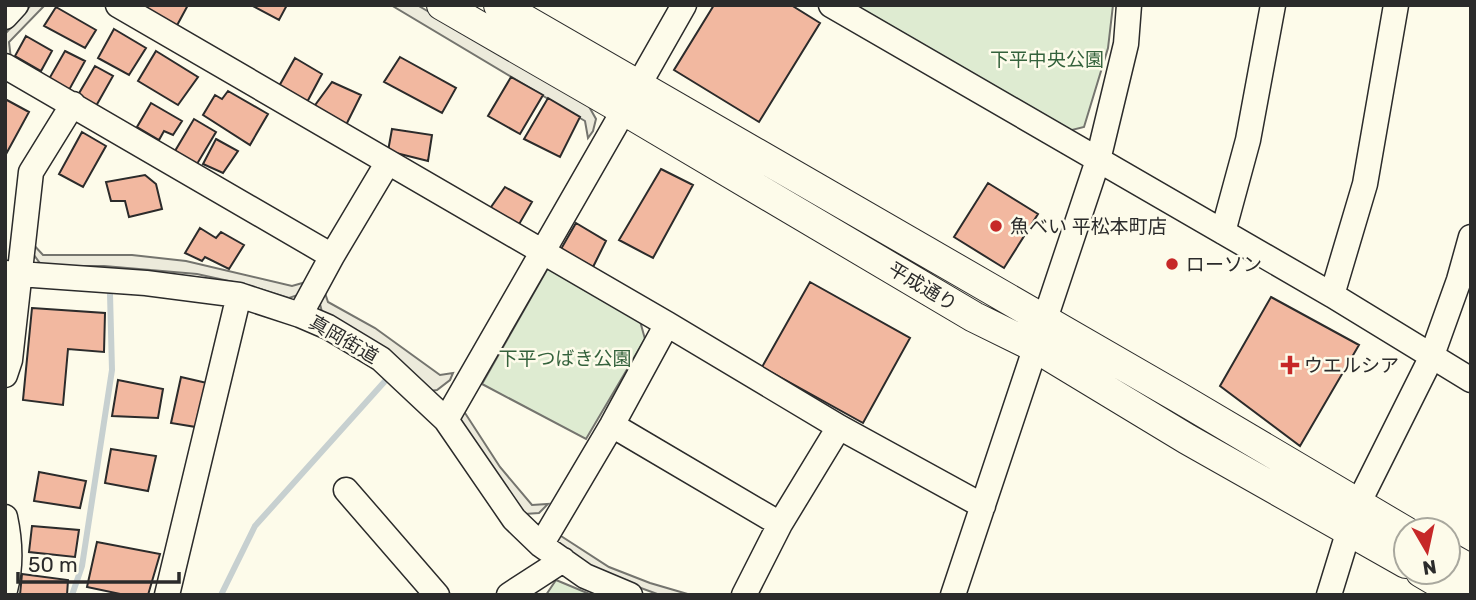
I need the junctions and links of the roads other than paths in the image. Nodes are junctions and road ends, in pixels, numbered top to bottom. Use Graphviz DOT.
graph roads {
  1 [pos="16,5"];
  2 [pos="118,5"];
  3 [pos="442,5"];
  4 [pos="499,5"];
  5 [pos="684,5"];
  6 [pos="831,5"];
  7 [pos="1129,5"];
  8 [pos="1273,5"];
  9 [pos="1396,5"];
  10 [pos="5,17"];
  11 [pos="5,66"];
  12 [pos="631,98"];
  13 [pos="73,104"];
  14 [pos="1098,160"];
  15 [pos="388,162"];
  16 [pos="1223,232"];
  17 [pos="1471,237"];
  18 [pos="542,252"];
  19 [pos="331,256"];
  20 [pos="12,274"];
  21 [pos="1465,279"];
  22 [pos="239,295"];
  23 [pos="1332,295"];
  24 [pos="300,314"];
  25 [pos="667,324"];
  26 [pos="1040,334"];
  27 [pos="1431,358"];
  28 [pos="5,375"];
  29 [pos="1471,380"];
  30 [pos="446,420"];
  31 [pos="612,425"];
  32 [pos="839,427"];
  33 [pos="346,490"];
  34 [pos="983,506"];
  35 [pos="5,517"];
  36 [pos="1353,517"];
  37 [pos="780,524"];
  38 [pos="1392,528"];
  39 [pos="541,545"];
  40 [pos="1392,551"];
  41 [pos="563,560"];
  42 [pos="1445,586"];
  43 [pos="5,590"];
  44 [pos="167,595"];
  45 [pos="437,595"];
  46 [pos="509,595"];
  47 [pos="630,595"];
  48 [pos="744,595"];
  49 [pos="953,595"];
  50 [pos="1329,595"];
  51 [pos="1460,595"];
  1 -- 10 [label="street"];
  2 -- 15 [label="street"];
  3 -- 12 [label="main road, 平成通り"];
  4 -- 12 [label="main road, 平成通り"];
  5 -- 12 [label="street"];
  6 -- 14 [label="street"];
  7 -- 14 [label="street"];
  8 -- 16 [label="street"];
  9 -- 23 [label="street"];
  11 -- 13 [label="street"];
  12 -- 18 [label="street"];
  12 -- 26 [label="main road, 平成通り"];
  13 -- 19 [label="street"];
  13 -- 20 [label="street"];
  14 -- 16 [label="street"];
  14 -- 26 [label="street"];
  15 -- 18 [label="street"];
  15 -- 19 [label="street"];
  16 -- 23 [label="street"];
  17 -- 21 [label="street"];
  18 -- 25 [label="street"];
  18 -- 30 [label="street"];
  19 -- 24 [label="street"];
  20 -- 22 [label="street, 真岡街道"];
  20 -- 28 [label="street"];
  21 -- 27 [label="street"];
  22 -- 24 [label="street, 真岡街道"];
  22 -- 44 [label="street"];
  23 -- 27 [label="street"];
  24 -- 30 [label="street, 真岡街道"];
  25 -- 31 [label="street"];
  25 -- 32 [label="street"];
  26 -- 34 [label="street"];
  26 -- 36 [label="main road, 平成通り"];
  27 -- 29 [label="street"];
  27 -- 36 [label="street"];
  30 -- 39 [label="street, 真岡街道"];
  31 -- 37 [label="street"];
  31 -- 39 [label="street"];
  32 -- 34 [label="street"];
  32 -- 37 [label="street"];
  33 -- 45 [label="street"];
  34 -- 49 [label="street"];
  35 -- 43 [label="street"];
  36 -- 38 [label="main road, 平成通り"];
  36 -- 40 [label="main road, 平成通り"];
  36 -- 50 [label="street"];
  37 -- 48 [label="street"];
  39 -- 41 [label="street, 真岡街道"];
  41 -- 46 [label="street"];
  41 -- 47 [label="street, 真岡街道"];
  42 -- 51 [label="main road"];
}
